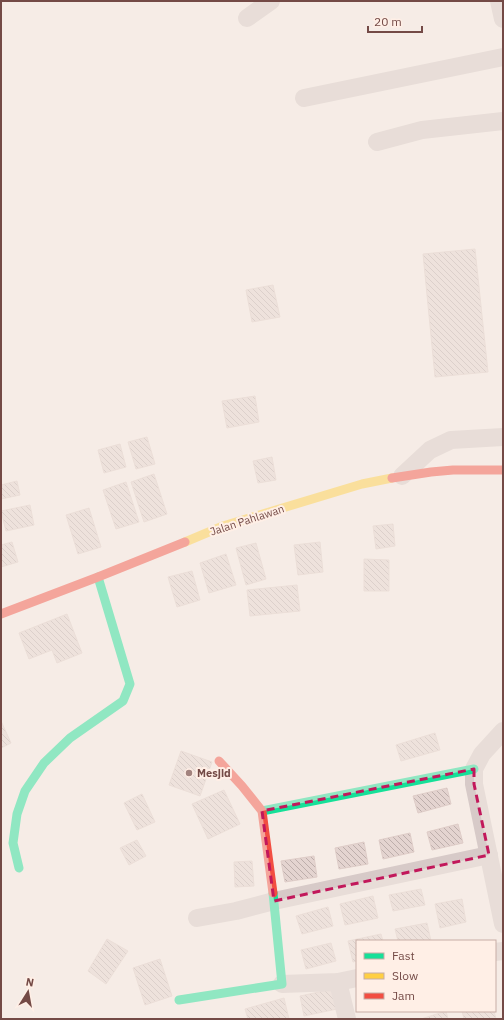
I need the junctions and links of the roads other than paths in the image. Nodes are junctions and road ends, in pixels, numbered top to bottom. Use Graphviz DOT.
graph roads {
  1 [pos="271,1"];
  2 [pos="498,1"];
  3 [pos="247,18"];
  4 [pos="503,19"];
  5 [pos="503,57"];
  6 [pos="304,98"];
  7 [pos="503,121"];
  8 [pos="377,142"];
  9 [pos="503,437"];
  10 [pos="503,470"];
  11 [pos="402,476"];
  12 [pos="98,578"];
  13 [pos="1,614"];
  14 [pos="503,730"];
  15 [pos="219,761"];
  16 [pos="474,769"];
  17 [pos="262,811"];
  18 [pos="489,855"];
  19 [pos="19,868"];
  20 [pos="274,901"];
  21 [pos="197,918"];
  22 [pos="503,924"];
  23 [pos="356,978"];
  24 [pos="338,982"];
  25 [pos="282,984"];
  26 [pos="178,1000"];
  27 [pos="348,1019"];
  1 -- 3 [label="street"];
  2 -- 4 [label="street"];
  5 -- 6 [label="street"];
  7 -- 8 [label="street"];
  9 -- 11 [label="street"];
  10 -- 11 [label="main road, Jalan Pahlawan"];
  11 -- 12 [label="main road, Jalan Pahlawan"];
  12 -- 13 [label="main road, Jalan Pahlawan"];
  12 -- 19 [label="main road"];
  14 -- 16 [label="street"];
  15 -- 17 [label="main road"];
  16 -- 17 [label="main road"];
  16 -- 18 [label="street"];
  17 -- 20 [label="main road"];
  18 -- 20 [label="street"];
  18 -- 22 [label="street"];
  20 -- 21 [label="street"];
  20 -- 25 [label="main road"];
  23 -- 24 [label="street"];
  24 -- 25 [label="street"];
  24 -- 27 [label="street"];
  25 -- 26 [label="main road"];
}
